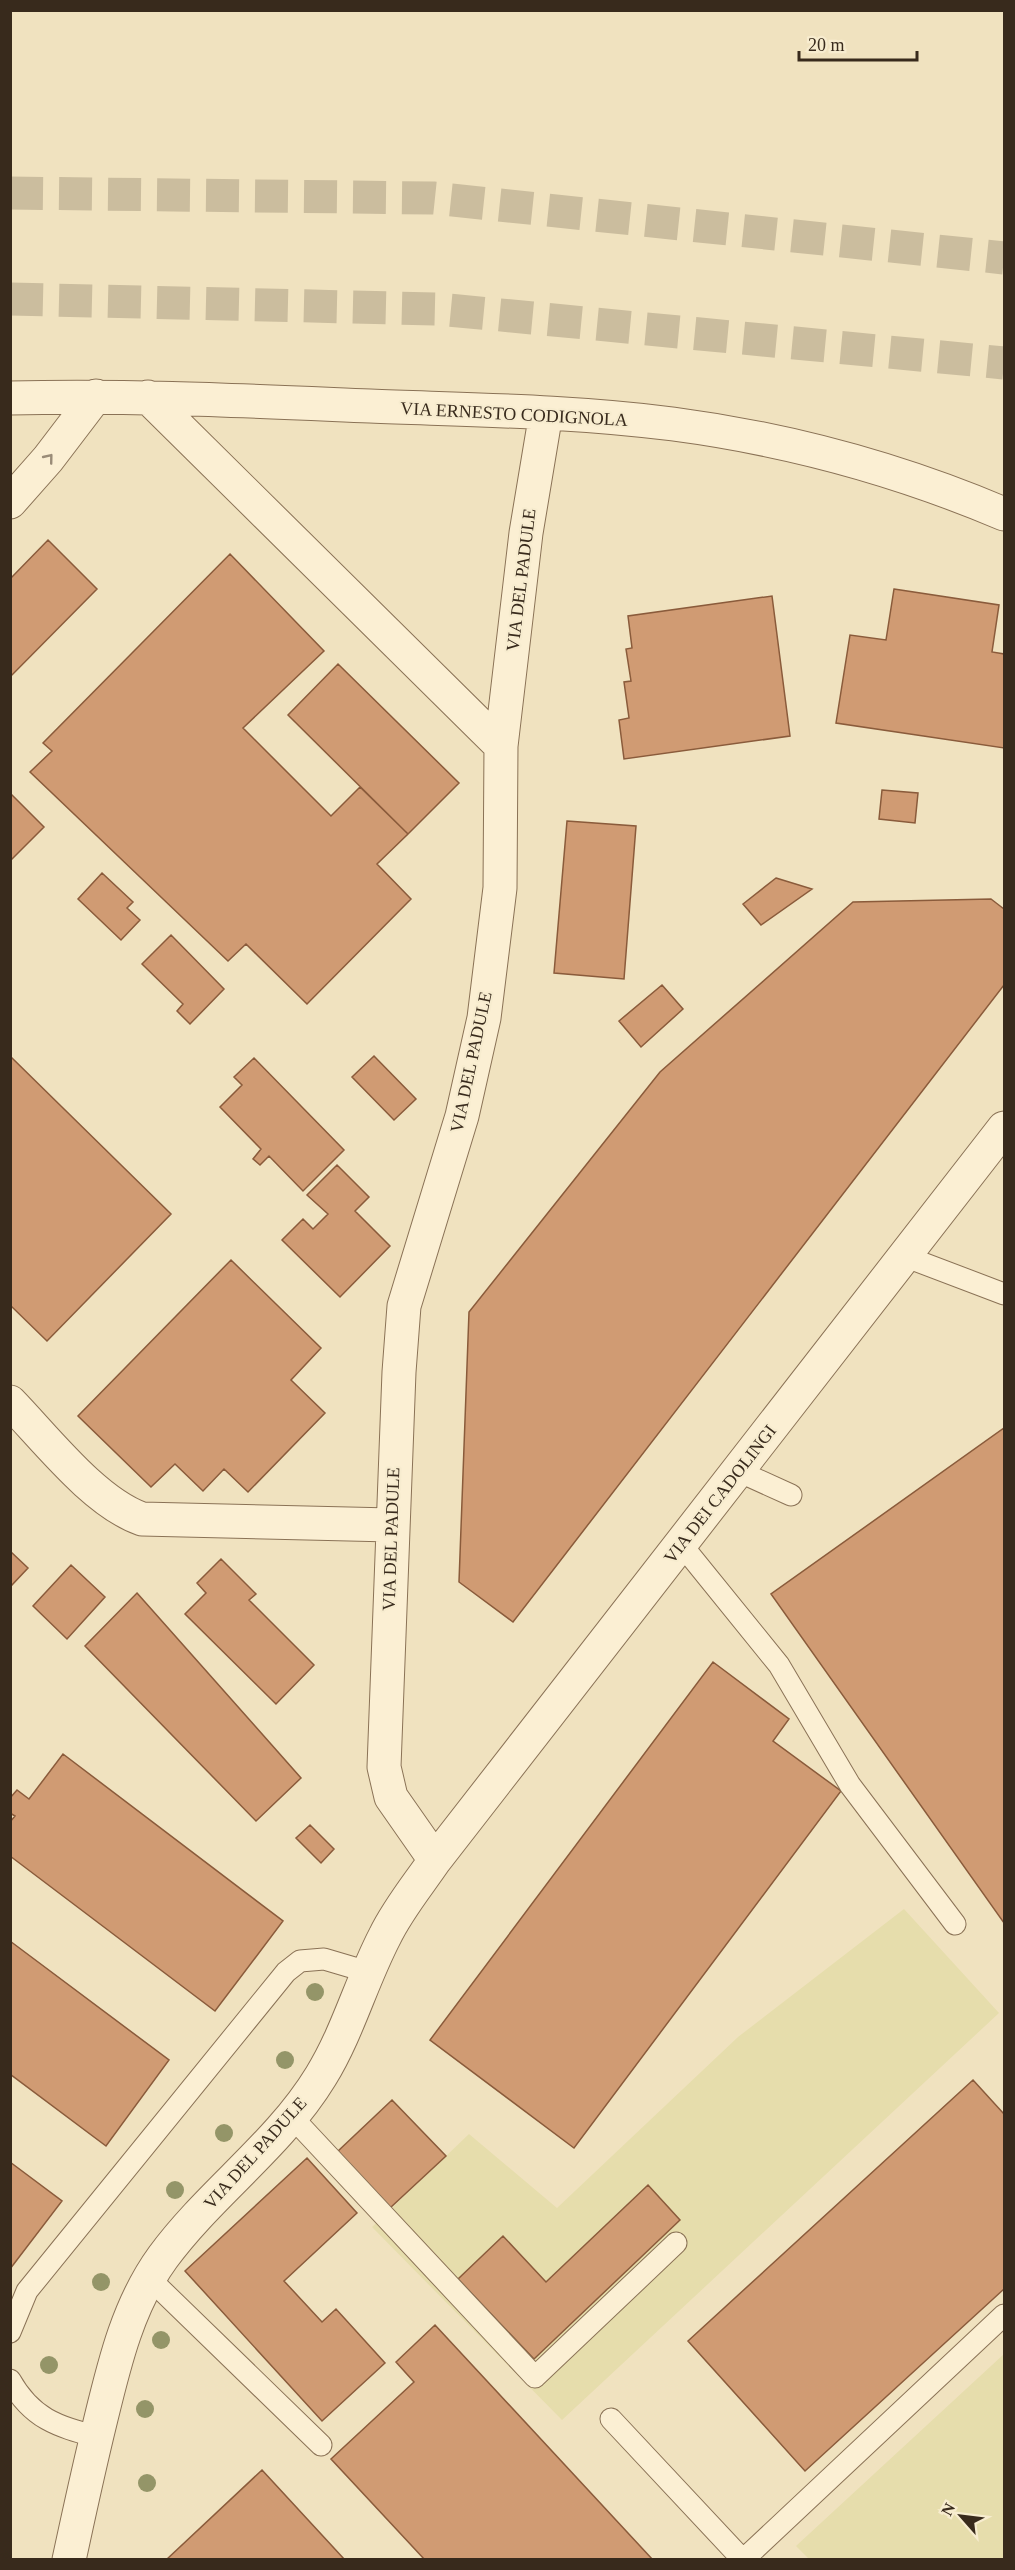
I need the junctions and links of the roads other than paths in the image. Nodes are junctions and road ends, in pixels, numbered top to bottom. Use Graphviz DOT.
graph roads {
  1 [pos="96,396"];
  2 [pos="148,397"];
  3 [pos="10,398"];
  4 [pos="546,413"];
  5 [pos="10,502"];
  6 [pos="1005,514"];
  7 [pos="501,746"];
  8 [pos="1005,1128"];
  9 [pos="904,1256"];
  10 [pos="1005,1294"];
  11 [pos="10,1402"];
  12 [pos="738,1471"];
  13 [pos="791,1495"];
  14 [pos="391,1525"];
  15 [pos="681,1544"];
  16 [pos="435,1860"];
  17 [pos="955,1924"];
  18 [pos="368,1972"];
  19 [pos="292,2116"];
  20 [pos="676,2242"];
  21 [pos="149,2278"];
  22 [pos="1005,2315"];
  23 [pos="10,2332"];
  24 [pos="10,2380"];
  25 [pos="611,2419"];
  26 [pos="97,2437"];
  27 [pos="321,2445"];
  28 [pos="69,2559"];
  29 [pos="742,2559"];
  1 -- 2 [label="street, VIA ERNESTO CODIGNOLA"];
  1 -- 3 [label="street, VIA ERNESTO CODIGNOLA"];
  5 -- 1 [label="street, one-way"];
  2 -- 4 [label="street, VIA ERNESTO CODIGNOLA"];
  2 -- 7 [label="street"];
  4 -- 6 [label="street, VIA ERNESTO CODIGNOLA"];
  4 -- 7 [label="street, VIA DEL PADULE"];
  7 -- 14 [label="street, VIA DEL PADULE"];
  8 -- 9 [label="street, VIA DEI CADOLINGI"];
  9 -- 10 [label="lane"];
  9 -- 12 [label="street, VIA DEI CADOLINGI"];
  11 -- 14 [label="street"];
  12 -- 13 [label="lane"];
  12 -- 15 [label="street, VIA DEI CADOLINGI"];
  14 -- 16 [label="street, VIA DEL PADULE"];
  15 -- 16 [label="street, VIA DEI CADOLINGI"];
  15 -- 17 [label="lane"];
  16 -- 18 [label="street, VIA DEL PADULE"];
  18 -- 19 [label="street, VIA DEL PADULE"];
  18 -- 23 [label="lane"];
  19 -- 20 [label="lane"];
  19 -- 21 [label="street, VIA DEL PADULE"];
  21 -- 26 [label="street, VIA DEL PADULE"];
  21 -- 27 [label="lane"];
  22 -- 29 [label="lane"];
  24 -- 26 [label="lane"];
  25 -- 29 [label="lane"];
  26 -- 28 [label="street, VIA DEL PADULE"];
}
